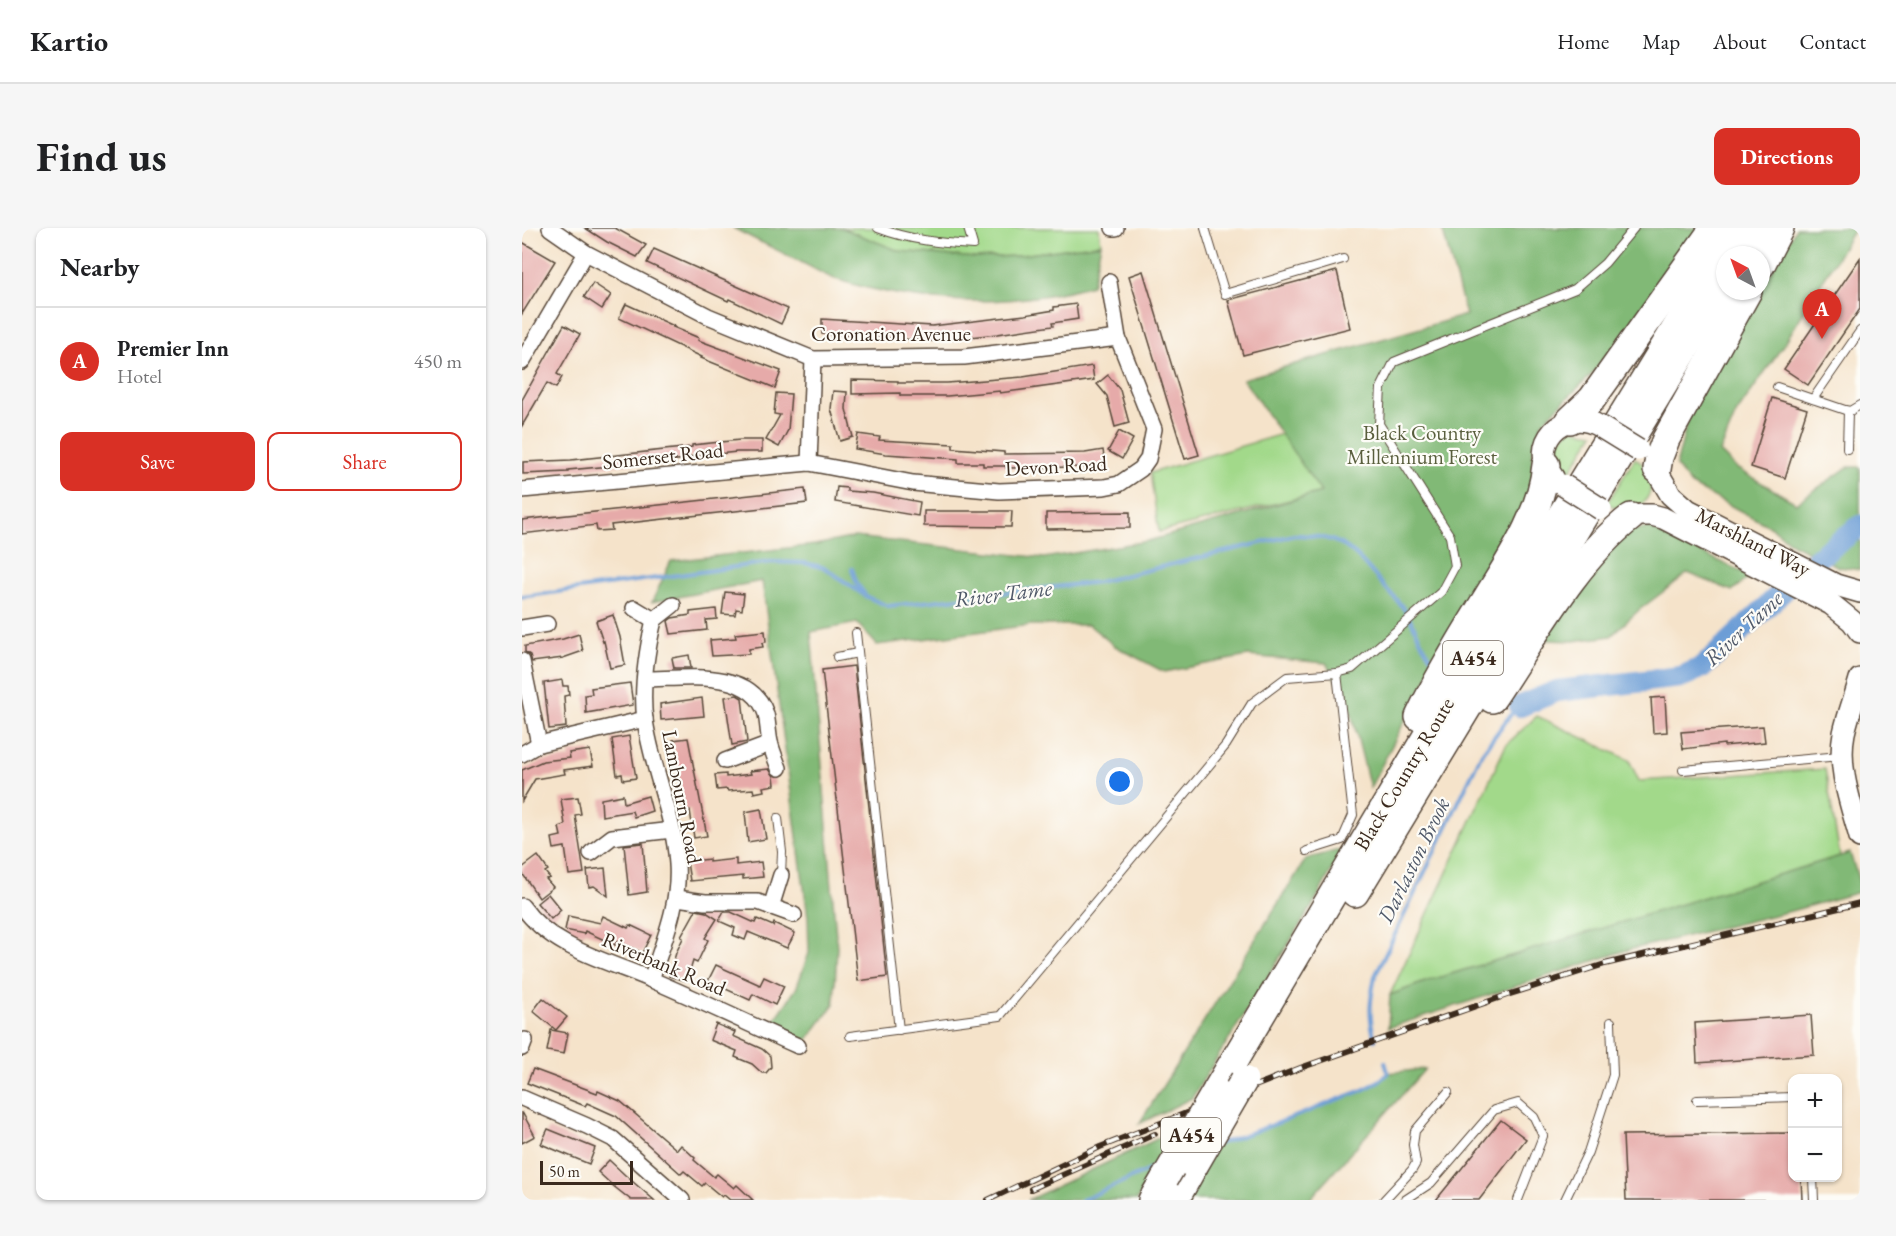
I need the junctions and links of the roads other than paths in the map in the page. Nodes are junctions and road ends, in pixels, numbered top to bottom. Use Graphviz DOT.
graph roads {
  1 [pos="550,228"];
  2 [pos="878,228"];
  3 [pos="968,228"];
  4 [pos="1205,228"];
  5 [pos="1634,228"];
  6 [pos="1714,228"];
  7 [pos="1737,228"];
  8 [pos="1758,228"];
  9 [pos="1780,228"];
  10 [pos="1748,246"];
  11 [pos="1770,248"];
  12 [pos="586,253"];
  13 [pos="1343,259"];
  14 [pos="1109,282"];
  15 [pos="1716,299"];
  16 [pos="1743,300"];
  17 [pos="1860,331"];
  18 [pos="1118,338"];
  19 [pos="813,359"];
  20 [pos="522,362"];
  21 [pos="1777,387"];
  22 [pos="1813,399"];
  23 [pos="1860,405"];
  24 [pos="1848,411"];
  25 [pos="1570,420"];
  26 [pos="1847,449"];
  27 [pos="809,464"];
  28 [pos="1658,472"];
  29 [pos="1554,475"];
  30 [pos="522,490"];
  31 [pos="1636,516"];
  32 [pos="1771,562"];
  33 [pos="1817,585"];
  34 [pos="1860,591"];
  35 [pos="673,605"];
  36 [pos="634,608"];
  37 [pos="654,620"];
  38 [pos="548,624"];
  39 [pos="522,628"];
  40 [pos="1860,632"];
  41 [pos="856,633"];
  42 [pos="858,653"];
  43 [pos="837,657"];
  44 [pos="522,661"];
  45 [pos="1337,673"];
  46 [pos="645,679"];
  47 [pos="1860,679"];
  48 [pos="1854,712"];
  49 [pos="645,719"];
  50 [pos="539,744"];
  51 [pos="770,744"];
  52 [pos="522,754"];
  53 [pos="1842,756"];
  54 [pos="724,761"];
  55 [pos="779,768"];
  56 [pos="1683,770"];
  57 [pos="778,818"];
  58 [pos="672,830"];
  59 [pos="1389,836"];
  60 [pos="1860,837"];
  61 [pos="1307,850"];
  62 [pos="591,853"];
  63 [pos="1346,872"];
  64 [pos="781,875"];
  65 [pos="677,898"];
  66 [pos="522,906"];
  67 [pos="771,907"];
  68 [pos="794,915"];
  69 [pos="651,980"];
  70 [pos="1611,1022"];
  71 [pos="898,1030"];
  72 [pos="850,1036"];
  73 [pos="798,1046"];
  74 [pos="1448,1092"];
  75 [pos="1788,1096"];
  76 [pos="522,1098"];
  77 [pos="1697,1100"];
  78 [pos="1813,1182"];
  79 [pos="1164,1193"];
  80 [pos="682,1200"];
  81 [pos="1384,1200"];
  82 [pos="1405,1200"];
  83 [pos="1518,1200"];
  84 [pos="1565,1200"];
  85 [pos="1814,1200"];
  1 -- 12 [label="street, Coronation Avenue"];
  2 -- 3 [label="lane"];
  4 -- 13 [label="lane"];
  5 -- 45 [label="lane"];
  6 -- 25 [label="highway"];
  7 -- 63 [label="highway, Black Country Route / A454"];
  8 -- 10 [label="highway"];
  9 -- 11 [label="highway"];
  12 -- 19 [label="street, Coronation Avenue"];
  12 -- 20 [label="street"];
  14 -- 18 [label="street, Devon Road"];
  15 -- 59 [label="highway, Black Country Route / A454"];
  16 -- 28 [label="highway"];
  17 -- 22 [label="lane"];
  18 -- 19 [label="street, Coronation Avenue"];
  18 -- 27 [label="street, Devon Road"];
  19 -- 27 [label="street"];
  21 -- 22 [label="lane"];
  22 -- 24 [label="lane"];
  23 -- 24 [label="lane"];
  24 -- 26 [label="lane"];
  25 -- 28 [label="street, bridge"];
  25 -- 29 [label="street"];
  27 -- 30 [label="street, Somerset Road"];
  28 -- 31 [label="street"];
  28 -- 32 [label="street, Marshland Way"];
  29 -- 31 [label="street, bridge"];
  29 -- 63 [label="highway"];
  31 -- 32 [label="street, Marshland Way"];
  31 -- 59 [label="highway"];
  32 -- 33 [label="street, Marshland Way"];
  33 -- 34 [label="street, Marshland Way"];
  33 -- 40 [label="street, Marshland Way"];
  35 -- 37 [label="street"];
  36 -- 37 [label="street"];
  37 -- 46 [label="street, Lambourn Road"];
  38 -- 39 [label="street"];
  41 -- 42 [label="lane"];
  42 -- 43 [label="lane"];
  42 -- 71 [label="lane"];
  44 -- 50 [label="street"];
  45 -- 61 [label="lane"];
  45 -- 71 [label="lane"];
  46 -- 49 [label="street, Lambourn Road"];
  46 -- 51 [label="street"];
  47 -- 48 [label="street"];
  48 -- 53 [label="street"];
  49 -- 50 [label="street"];
  49 -- 58 [label="street, Lambourn Road"];
  50 -- 52 [label="street"];
  51 -- 54 [label="street"];
  51 -- 55 [label="street"];
  53 -- 56 [label="lane"];
  53 -- 60 [label="street"];
  57 -- 64 [label="lane"];
  58 -- 62 [label="street"];
  58 -- 65 [label="street, Lambourn Road"];
  59 -- 79 [label="highway, Black Country Route / A454, bridge"];
  63 -- 79 [label="highway, Black Country Route / A454, bridge"];
  64 -- 67 [label="street"];
  65 -- 67 [label="street"];
  65 -- 69 [label="street, Lambourn Road"];
  66 -- 69 [label="street, Riverbank Road"];
  67 -- 68 [label="street"];
  69 -- 73 [label="street, Riverbank Road"];
  70 -- 84 [label="lane"];
  71 -- 72 [label="lane"];
  74 -- 81 [label="lane"];
  75 -- 77 [label="lane"];
  76 -- 80 [label="street"];
  78 -- 85 [label="lane"];
  82 -- 83 [label="lane"];
}
